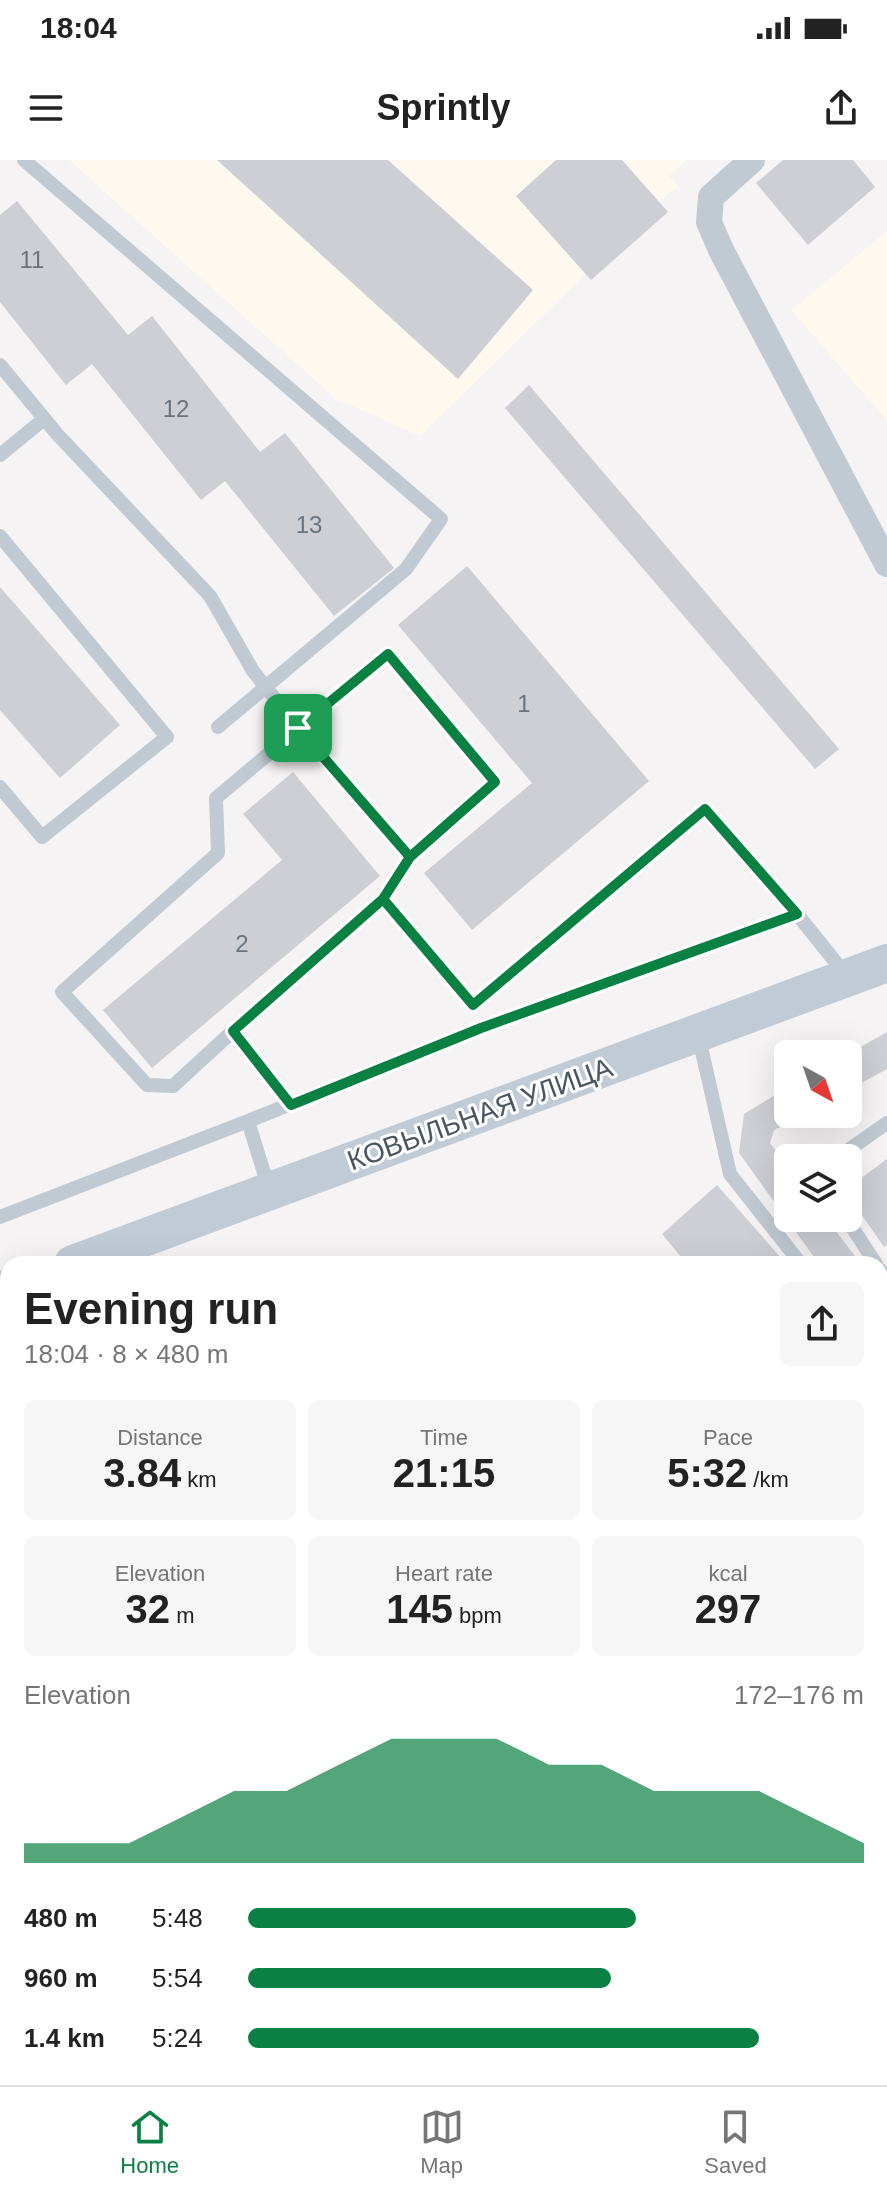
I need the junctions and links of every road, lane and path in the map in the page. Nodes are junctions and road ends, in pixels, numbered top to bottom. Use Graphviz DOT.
graph roads {
  1 [pos="24,160"];
  2 [pos="752,160"];
  3 [pos="0,365"];
  4 [pos="44,419"];
  5 [pos="0,455"];
  6 [pos="0,536"];
  7 [pos="887,564"];
  8 [pos="267,688"];
  9 [pos="218,727"];
  10 [pos="298,728"];
  11 [pos="0,787"];
  12 [pos="410,857"];
  13 [pos="383,899"];
  14 [pos="797,914"];
  15 [pos="887,963"];
  16 [pos="848,978"];
  17 [pos="473,1005"];
  18 [pos="481,1028"];
  19 [pos="233,1031"];
  20 [pos="698,1034"];
  21 [pos="291,1105"];
  22 [pos="248,1121"];
  23 [pos="887,1123"];
  24 [pos="857,1144"];
  25 [pos="269,1192"];
  26 [pos="0,1217"];
  27 [pos="856,1232"];
  28 [pos="95,1256"];
  29 [pos="795,1256"];
  30 [pos="872,1256"];
  1 -- 8 [label="lane"];
  2 -- 7 [label="street"];
  3 -- 4 [label="lane"];
  4 -- 5 [label="lane"];
  4 -- 8 [label="lane"];
  6 -- 11 [label="lane"];
  8 -- 9 [label="lane"];
  8 -- 10 [label="lane"];
  10 -- 12 [label="lane"];
  10 -- 12 [label="lane"];
  10 -- 19 [label="lane"];
  12 -- 13 [label="lane"];
  13 -- 17 [label="lane"];
  13 -- 19 [label="lane"];
  14 -- 16 [label="lane"];
  14 -- 17 [label="lane"];
  14 -- 18 [label="lane"];
  15 -- 16 [label="main road, КОВЫЛЬНАЯ УЛИЦА"];
  16 -- 20 [label="main road, КОВЫЛЬНАЯ УЛИЦА"];
  17 -- 18 [label="lane"];
  18 -- 21 [label="lane"];
  19 -- 21 [label="lane"];
  20 -- 25 [label="main road, КОВЫЛЬНАЯ УЛИЦА"];
  20 -- 29 [label="lane"];
  21 -- 22 [label="lane"];
  22 -- 25 [label="lane"];
  22 -- 26 [label="lane"];
  23 -- 24 [label="lane"];
  25 -- 28 [label="main road, КОВЫЛЬНАЯ УЛИЦА"];
  27 -- 30 [label="lane"];
}
